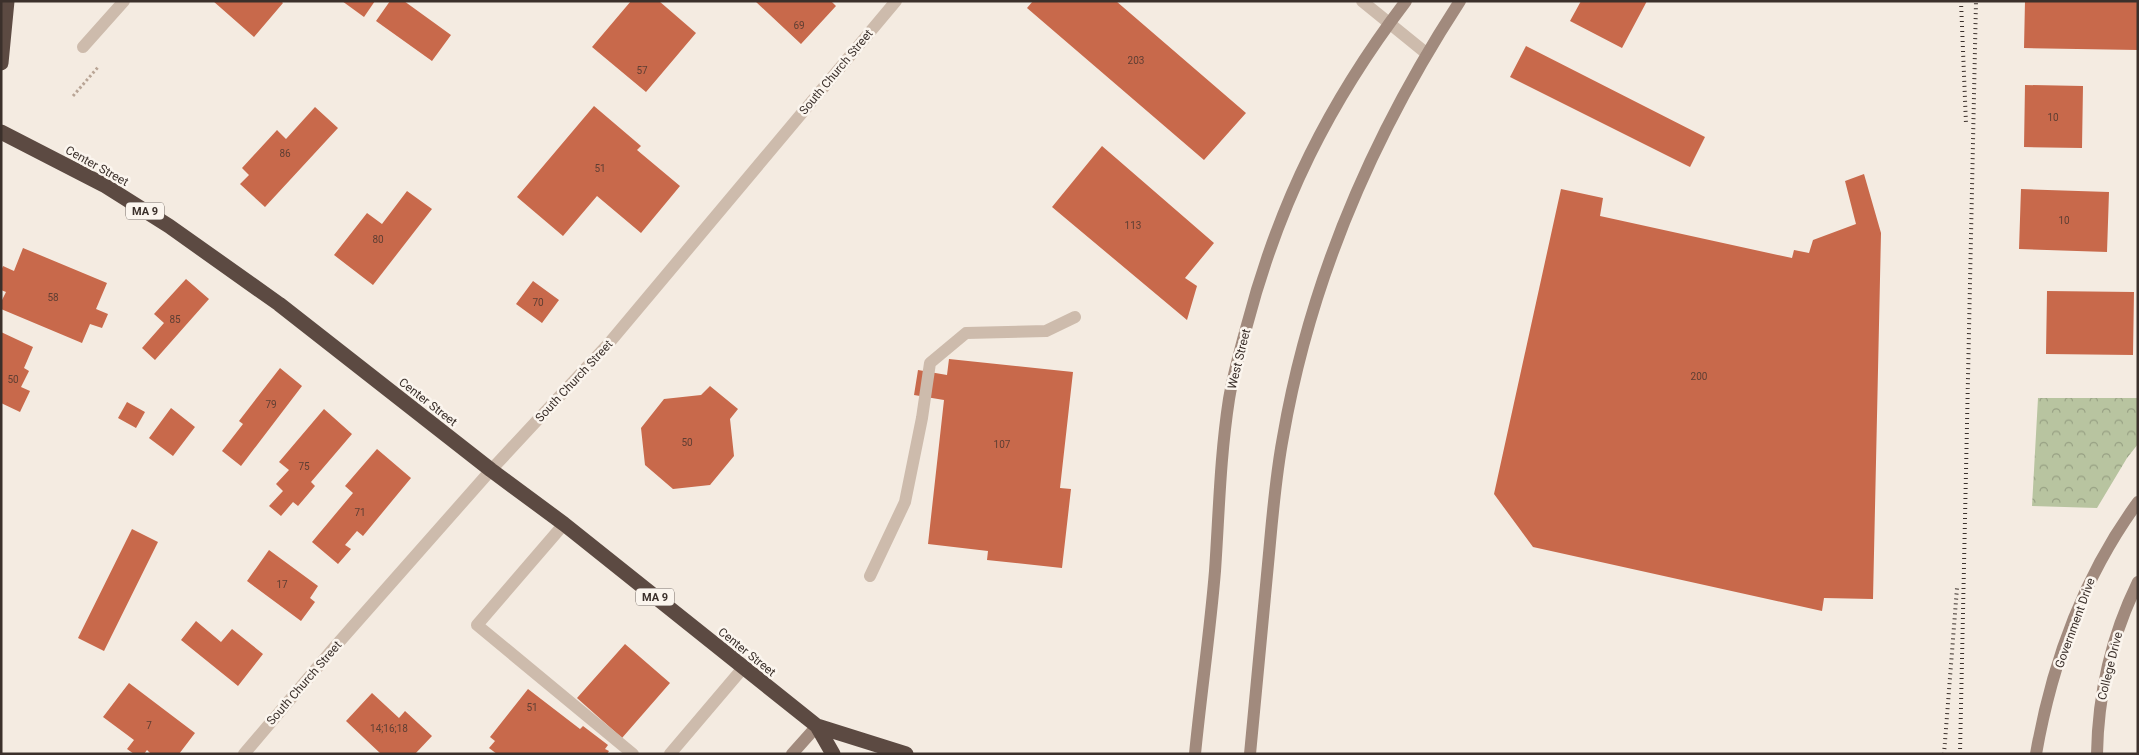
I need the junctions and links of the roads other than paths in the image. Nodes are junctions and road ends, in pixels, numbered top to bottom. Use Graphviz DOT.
graph roads {
  1 [pos="6,1"];
  2 [pos="124,1"];
  3 [pos="896,1"];
  4 [pos="1362,1"];
  5 [pos="1406,1"];
  6 [pos="1460,1"];
  7 [pos="1388,24"];
  8 [pos="83,47"];
  9 [pos="1426,53"];
  10 [pos="1,63"];
  11 [pos="1,132"];
  12 [pos="1075,317"];
  13 [pos="491,470"];
  14 [pos="2138,502"];
  15 [pos="564,524"];
  16 [pos="870,576"];
  17 [pos="2138,582"];
  18 [pos="743,668"];
  19 [pos="816,726"];
  20 [pos="244,754"];
  21 [pos="633,754"];
  22 [pos="670,754"];
  23 [pos="792,754"];
  24 [pos="833,754"];
  25 [pos="906,754"];
  26 [pos="1195,754"];
  27 [pos="1250,754"];
  28 [pos="2036,754"];
  29 [pos="2097,754"];
  1 -- 10 [label="highway"];
  2 -- 8 [label="street"];
  3 -- 13 [label="street, South Church Street"];
  4 -- 7 [label="street"];
  5 -- 7 [label="street, West Street"];
  6 -- 9 [label="street"];
  7 -- 9 [label="street"];
  7 -- 26 [label="street, West Street"];
  9 -- 27 [label="street"];
  11 -- 13 [label="highway, Center Street / MA 9"];
  12 -- 16 [label="street"];
  13 -- 15 [label="highway, Center Street / MA 9"];
  13 -- 20 [label="street, South Church Street"];
  14 -- 28 [label="street, Government Drive"];
  15 -- 18 [label="highway, Center Street / MA 9"];
  15 -- 21 [label="street"];
  17 -- 29 [label="street, College Drive"];
  18 -- 19 [label="highway, Center Street / MA 9"];
  18 -- 22 [label="street"];
  19 -- 23 [label="street"];
  19 -- 24 [label="highway, Center Street / MA 9"];
  19 -- 25 [label="highway, Center Street / MA 9"];
}
